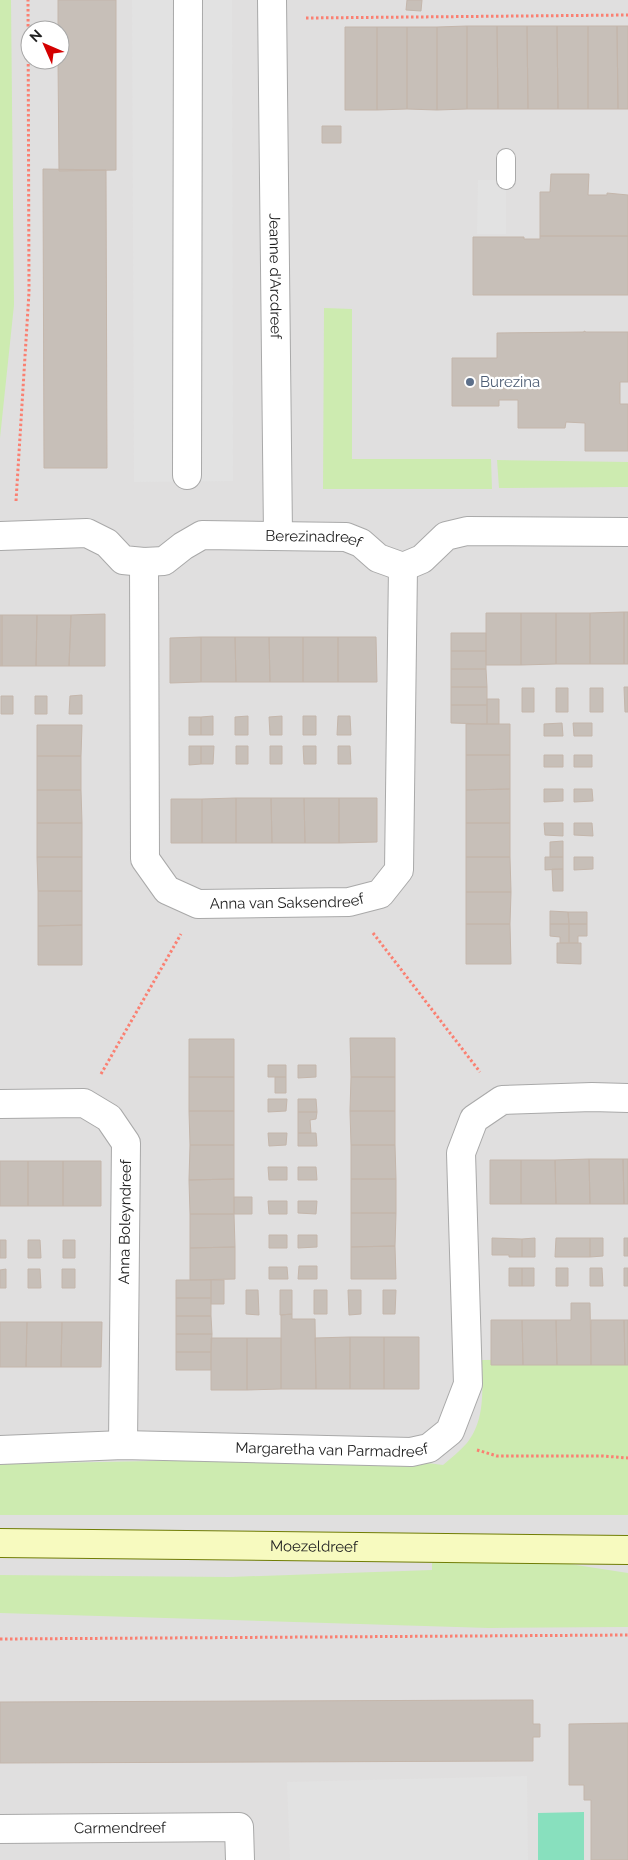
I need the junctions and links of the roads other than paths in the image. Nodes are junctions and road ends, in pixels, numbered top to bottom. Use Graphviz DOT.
graph roads {
  1 [pos="188,0"];
  2 [pos="273,9"];
  3 [pos="506,158"];
  4 [pos="506,180"];
  5 [pos="187,475"];
  6 [pos="628,532"];
  7 [pos="278,535"];
  8 [pos="7,536"];
  9 [pos="144,562"];
  10 [pos="403,567"];
  11 [pos="628,1098"];
  12 [pos="0,1104"];
  13 [pos="123,1445"];
  14 [pos="0,1450"];
  15 [pos="0,1543"];
  16 [pos="628,1550"];
  17 [pos="0,1829"];
  18 [pos="240,1860"];
  1 -- 5 [label="street"];
  2 -- 7 [label="street, Jeanne d'Arcdreef"];
  3 -- 4 [label="lane"];
  6 -- 10 [label="street"];
  7 -- 9 [label="street, Berezinadreef"];
  7 -- 10 [label="street, Berezinadreef"];
  8 -- 9 [label="street, Berezinadreef"];
  9 -- 10 [label="street, Anna van Saksendreef"];
  11 -- 13 [label="street, Margaretha van Parmadreef"];
  12 -- 13 [label="street, Anna Boleyndreef"];
  13 -- 14 [label="street, Margaretha van Parmadreef"];
  15 -- 16 [label="street, Moezeldreef"];
  17 -- 18 [label="street, Carmendreef"];
}
